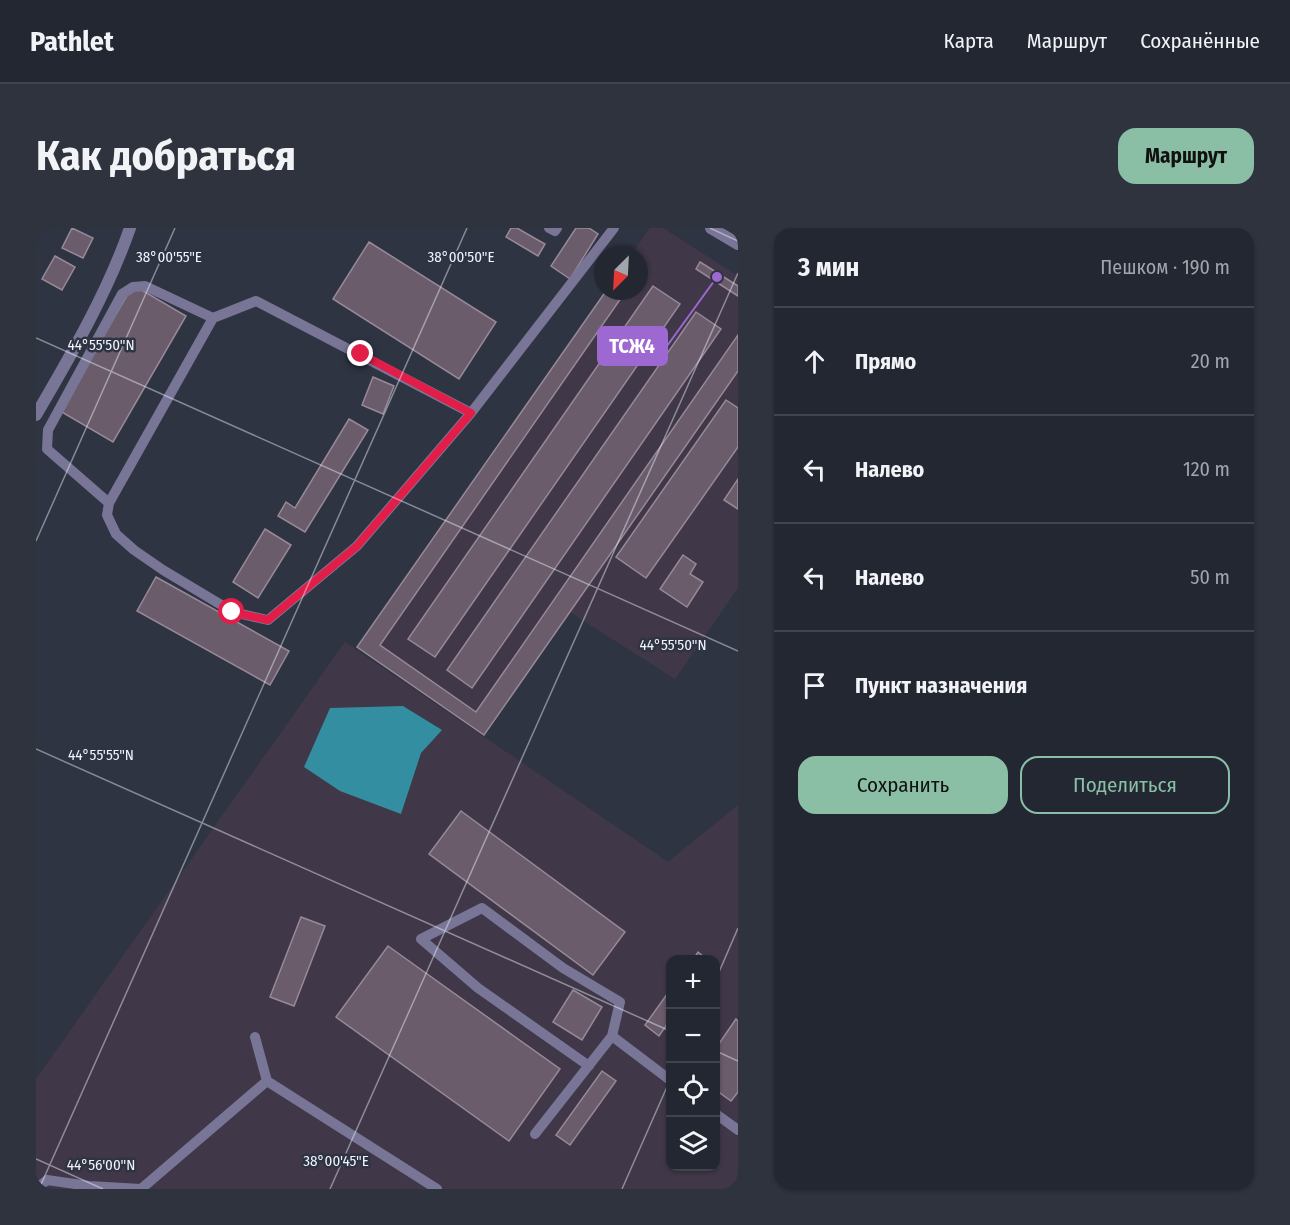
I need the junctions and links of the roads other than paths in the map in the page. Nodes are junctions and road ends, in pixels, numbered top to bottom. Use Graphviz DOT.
graph roads {
  1 [pos="130,228"];
  2 [pos="549,228"];
  3 [pos="557,228"];
  4 [pos="614,228"];
  5 [pos="711,228"];
  6 [pos="738,244"];
  7 [pos="213,318"];
  8 [pos="471,413"];
  9 [pos="36,415"];
  10 [pos="108,503"];
  11 [pos="612,1036"];
  12 [pos="255,1037"];
  13 [pos="589,1066"];
  14 [pos="666,1077"];
  15 [pos="267,1081"];
  16 [pos="720,1117"];
  17 [pos="738,1130"];
  18 [pos="535,1134"];
  19 [pos="36,1189"];
  20 [pos="437,1189"];
  1 -- 9 [label="street"];
  2 -- 3 [label="lane"];
  4 -- 8 [label="lane"];
  5 -- 6 [label="street"];
  7 -- 8 [label="lane"];
  7 -- 10 [label="lane"];
  7 -- 10 [label="lane"];
  8 -- 10 [label="lane"];
  11 -- 13 [label="lane"];
  11 -- 13 [label="lane"];
  11 -- 14 [label="lane"];
  12 -- 15 [label="lane"];
  13 -- 18 [label="lane"];
  15 -- 19 [label="lane"];
  15 -- 20 [label="lane"];
  16 -- 17 [label="lane"];
}
